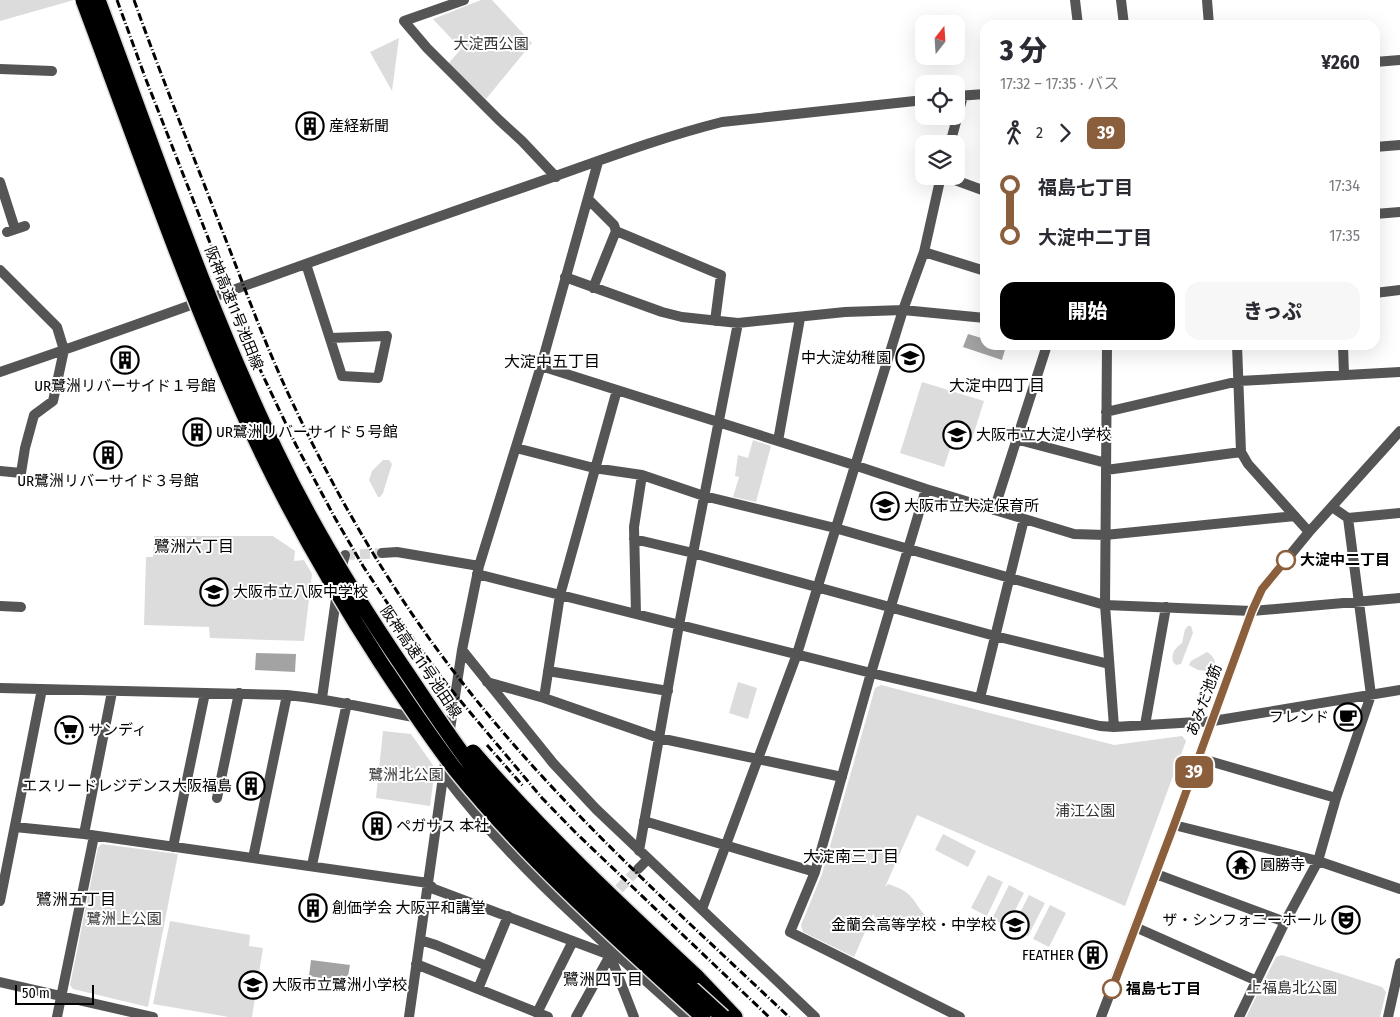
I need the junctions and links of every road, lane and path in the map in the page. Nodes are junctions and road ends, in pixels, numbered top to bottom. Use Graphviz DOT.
graph roads {
  1 [pos="83,0"];
  2 [pos="98,0"];
  3 [pos="464,0"];
  4 [pos="1075,0"];
  5 [pos="1122,0"];
  6 [pos="1207,0"];
  7 [pos="1077,20"];
  8 [pos="1124,20"];
  9 [pos="1209,20"];
  10 [pos="1400,60"];
  11 [pos="1380,62"];
  12 [pos="0,69"];
  13 [pos="52,71"];
  14 [pos="980,94"];
  15 [pos="965,96"];
  16 [pos="915,101"];
  17 [pos="1400,145"];
  18 [pos="1380,147"];
  19 [pos="598,162"];
  20 [pos="556,177"];
  21 [pos="0,182"];
  22 [pos="965,184"];
  23 [pos="940,185"];
  24 [pos="980,189"];
  25 [pos="588,199"];
  26 [pos="1400,212"];
  27 [pos="1380,214"];
  28 [pos="16,229"];
  29 [pos="616,231"];
  30 [pos="924,252"];
  31 [pos="306,264"];
  32 [pos="980,269"];
  33 [pos="2,275"];
  34 [pos="565,278"];
  35 [pos="593,288"];
  36 [pos="1400,290"];
  37 [pos="1380,292"];
  38 [pos="903,310"];
  39 [pos="800,318"];
  40 [pos="980,318"];
  41 [pos="715,320"];
  42 [pos="738,323"];
  43 [pos="330,338"];
  44 [pos="64,350"];
  45 [pos="1045,350"];
  46 [pos="1107,350"];
  47 [pos="1237,350"];
  48 [pos="1343,350"];
  49 [pos="541,366"];
  50 [pos="0,372"];
  51 [pos="1400,372"];
  52 [pos="1344,375"];
  53 [pos="1239,381"];
  54 [pos="617,390"];
  55 [pos="1106,412"];
  56 [pos="718,423"];
  57 [pos="1400,431"];
  58 [pos="1016,439"];
  59 [pos="778,441"];
  60 [pos="516,448"];
  61 [pos="1242,452"];
  62 [pos="854,465"];
  63 [pos="1106,466"];
  64 [pos="594,468"];
  65 [pos="0,471"];
  66 [pos="642,475"];
  67 [pos="926,489"];
  68 [pos="704,496"];
  69 [pos="1332,507"];
  70 [pos="994,510"];
  71 [pos="1400,513"];
  72 [pos="1294,516"];
  73 [pos="1348,518"];
  74 [pos="1024,519"];
  75 [pos="835,528"];
  76 [pos="1309,532"];
  77 [pos="1105,535"];
  78 [pos="634,539"];
  79 [pos="908,548"];
  80 [pos="382,553"];
  81 [pos="693,553"];
  82 [pos="345,555"];
  83 [pos="478,570"];
  84 [pos="1010,577"];
  85 [pos="817,588"];
  86 [pos="560,595"];
  87 [pos="1400,598"];
  88 [pos="1358,602"];
  89 [pos="1105,605"];
  90 [pos="0,606"];
  91 [pos="21,607"];
  92 [pos="1166,607"];
  93 [pos="890,608"];
  94 [pos="1252,611"];
  95 [pos="636,614"];
  96 [pos="679,625"];
  97 [pos="996,636"];
  98 [pos="462,650"];
  99 [pos="798,654"];
  100 [pos="1109,664"];
  101 [pos="548,671"];
  102 [pos="871,673"];
  103 [pos="487,682"];
  104 [pos="416,687"];
  105 [pos="0,688"];
  106 [pos="42,689"];
  107 [pos="668,690"];
  108 [pos="1400,690"];
  109 [pos="112,692"];
  110 [pos="205,693"];
  111 [pos="239,693"];
  112 [pos="287,695"];
  113 [pos="1371,695"];
  114 [pos="322,698"];
  115 [pos="544,698"];
  116 [pos="980,698"];
  117 [pos="347,703"];
  118 [pos="1213,721"];
  119 [pos="451,724"];
  120 [pos="1145,725"];
  121 [pos="1114,727"];
  122 [pos="660,738"];
  123 [pos="1199,758"];
  124 [pos="758,760"];
  125 [pos="444,775"];
  126 [pos="842,778"];
  127 [pos="217,798"];
  128 [pos="1336,798"];
  129 [pos="644,821"];
  130 [pos="1174,825"];
  131 [pos="14,828"];
  132 [pos="89,835"];
  133 [pos="726,845"];
  134 [pos="173,847"];
  135 [pos="639,850"];
  136 [pos="253,858"];
  137 [pos="648,859"];
  138 [pos="1318,861"];
  139 [pos="312,865"];
  140 [pos="638,869"];
  141 [pos="815,872"];
  142 [pos="1156,874"];
  143 [pos="428,882"];
  144 [pos="619,889"];
  145 [pos="1400,889"];
  146 [pos="0,901"];
  147 [pos="702,909"];
  148 [pos="508,916"];
  149 [pos="1285,922"];
  150 [pos="586,925"];
  151 [pos="1135,927"];
  152 [pos="420,940"];
  153 [pos="573,941"];
  154 [pos="612,953"];
  155 [pos="1400,962"];
  156 [pos="416,964"];
  157 [pos="487,966"];
  158 [pos="696,976"];
  159 [pos="1257,981"];
  160 [pos="0,982"];
  161 [pos="1397,985"];
  162 [pos="478,989"];
  163 [pos="61,996"];
  164 [pos="537,1013"];
  165 [pos="138,1016"];
  166 [pos="57,1017"];
  167 [pos="154,1017"];
  168 [pos="409,1017"];
  169 [pos="548,1017"];
  170 [pos="576,1017"];
  171 [pos="634,1017"];
  172 [pos="686,1017"];
  173 [pos="703,1017"];
  174 [pos="717,1017"];
  175 [pos="724,1017"];
  176 [pos="735,1017"];
  177 [pos="814,1017"];
  178 [pos="960,1017"];
  179 [pos="1101,1017"];
  180 [pos="1239,1017"];
  181 [pos="1388,1017"];
  1 -- 173 [label="highway, bridge"];
  2 -- 104 [label="highway, 阪神高速11号池田線, bridge"];
  3 -- 20 [label="street"];
  4 -- 7 [label="street"];
  5 -- 8 [label="street"];
  6 -- 9 [label="street"];
  10 -- 11 [label="street"];
  12 -- 13 [label="street"];
  14 -- 15 [label="street"];
  16 -- 19 [label="street"];
  17 -- 18 [label="street"];
  19 -- 20 [label="street"];
  19 -- 25 [label="street"];
  20 -- 31 [label="street"];
  21 -- 28 [label="street"];
  22 -- 24 [label="street"];
  23 -- 30 [label="street"];
  25 -- 29 [label="street"];
  25 -- 34 [label="street"];
  26 -- 27 [label="street"];
  29 -- 35 [label="street"];
  29 -- 41 [label="street"];
  30 -- 32 [label="street"];
  30 -- 38 [label="street"];
  31 -- 43 [label="street"];
  31 -- 44 [label="street"];
  33 -- 44 [label="street"];
  34 -- 35 [label="street"];
  34 -- 49 [label="street"];
  35 -- 41 [label="street"];
  36 -- 37 [label="street"];
  38 -- 39 [label="street"];
  38 -- 40 [label="street"];
  38 -- 62 [label="street"];
  39 -- 42 [label="street"];
  39 -- 59 [label="street"];
  41 -- 42 [label="street"];
  42 -- 56 [label="street"];
  43 -- 43 [label="street"];
  44 -- 50 [label="street"];
  44 -- 65 [label="street"];
  45 -- 58 [label="street"];
  46 -- 55 [label="street"];
  47 -- 53 [label="street"];
  48 -- 52 [label="street"];
  49 -- 54 [label="street"];
  49 -- 60 [label="street"];
  51 -- 52 [label="street"];
  52 -- 53 [label="street"];
  53 -- 55 [label="street"];
  53 -- 61 [label="street"];
  54 -- 56 [label="street"];
  54 -- 64 [label="street"];
  55 -- 63 [label="street"];
  56 -- 59 [label="street"];
  56 -- 68 [label="street"];
  57 -- 69 [label="street, あみだ池筋"];
  58 -- 63 [label="street"];
  58 -- 70 [label="street"];
  59 -- 62 [label="street"];
  60 -- 64 [label="street"];
  60 -- 83 [label="street"];
  61 -- 63 [label="street"];
  61 -- 72 [label="street"];
  62 -- 67 [label="street"];
  62 -- 75 [label="street"];
  63 -- 77 [label="street"];
  64 -- 66 [label="street"];
  64 -- 86 [label="street"];
  66 -- 68 [label="street"];
  66 -- 78 [label="street"];
  67 -- 70 [label="street"];
  67 -- 79 [label="street"];
  68 -- 75 [label="street"];
  68 -- 81 [label="street"];
  69 -- 73 [label="street"];
  69 -- 76 [label="street, あみだ池筋"];
  70 -- 74 [label="street"];
  71 -- 73 [label="street"];
  72 -- 76 [label="street"];
  72 -- 77 [label="street"];
  73 -- 88 [label="street"];
  74 -- 77 [label="street"];
  74 -- 84 [label="street"];
  75 -- 79 [label="street"];
  75 -- 85 [label="street"];
  76 -- 94 [label="street, あみだ池筋"];
  77 -- 89 [label="street"];
  78 -- 81 [label="street"];
  78 -- 95 [label="street"];
  79 -- 84 [label="street"];
  79 -- 93 [label="street"];
  80 -- 83 [label="street"];
  81 -- 85 [label="street"];
  81 -- 96 [label="street"];
  82 -- 114 [label="street"];
  83 -- 86 [label="street"];
  83 -- 98 [label="street"];
  84 -- 89 [label="street"];
  84 -- 97 [label="street"];
  85 -- 93 [label="street"];
  85 -- 99 [label="street"];
  86 -- 95 [label="street"];
  86 -- 101 [label="street"];
  87 -- 88 [label="street"];
  88 -- 94 [label="street"];
  88 -- 113 [label="street"];
  89 -- 92 [label="street"];
  89 -- 100 [label="street"];
  90 -- 91 [label="street"];
  92 -- 94 [label="street"];
  92 -- 120 [label="street"];
  93 -- 97 [label="street"];
  93 -- 102 [label="street"];
  94 -- 118 [label="street, あみだ池筋"];
  95 -- 96 [label="street"];
  96 -- 99 [label="street"];
  96 -- 107 [label="street"];
  97 -- 100 [label="street"];
  97 -- 116 [label="street"];
  98 -- 103 [label="street"];
  98 -- 119 [label="street"];
  99 -- 102 [label="street"];
  99 -- 124 [label="street"];
  100 -- 121 [label="street"];
  101 -- 107 [label="street"];
  101 -- 115 [label="street"];
  102 -- 116 [label="street"];
  102 -- 126 [label="street"];
  103 -- 115 [label="street"];
  103 -- 135 [label="street"];
  104 -- 158 [label="highway, bridge"];
  104 -- 175 [label="highway, 阪神高速11号池田線, bridge"];
  105 -- 106 [label="street"];
  106 -- 109 [label="street"];
  106 -- 131 [label="street"];
  107 -- 122 [label="street"];
  108 -- 113 [label="street"];
  109 -- 110 [label="street"];
  109 -- 132 [label="street"];
  110 -- 111 [label="street"];
  110 -- 134 [label="street"];
  111 -- 112 [label="street"];
  111 -- 127 [label="street"];
  112 -- 114 [label="street"];
  112 -- 136 [label="street"];
  113 -- 118 [label="street"];
  113 -- 128 [label="street"];
  114 -- 117 [label="street"];
  115 -- 122 [label="street"];
  116 -- 121 [label="street"];
  117 -- 119 [label="street"];
  117 -- 139 [label="street"];
  118 -- 120 [label="street"];
  118 -- 123 [label="street, あみだ池筋"];
  119 -- 125 [label="street"];
  120 -- 121 [label="street"];
  122 -- 124 [label="street"];
  122 -- 129 [label="street"];
  123 -- 128 [label="street"];
  123 -- 130 [label="street, あみだ池筋"];
  124 -- 126 [label="street"];
  124 -- 133 [label="street"];
  125 -- 143 [label="street"];
  125 -- 150 [label="street"];
  126 -- 141 [label="street"];
  128 -- 138 [label="street"];
  129 -- 133 [label="street"];
  129 -- 135 [label="street"];
  130 -- 138 [label="street"];
  130 -- 142 [label="street, あみだ池筋"];
  131 -- 132 [label="street"];
  131 -- 146 [label="street"];
  132 -- 134 [label="street"];
  132 -- 163 [label="street"];
  133 -- 141 [label="street"];
  133 -- 147 [label="street"];
  134 -- 136 [label="street"];
  135 -- 137 [label="street"];
  136 -- 139 [label="street"];
  137 -- 140 [label="street"];
  137 -- 147 [label="street"];
  138 -- 145 [label="street"];
  138 -- 149 [label="street"];
  139 -- 143 [label="street"];
  141 -- 178 [label="street"];
  142 -- 149 [label="street"];
  142 -- 151 [label="street, あみだ池筋"];
  143 -- 148 [label="street"];
  143 -- 152 [label="street"];
  144 -- 150 [label="street"];
  147 -- 177 [label="street"];
  148 -- 153 [label="street"];
  148 -- 157 [label="street"];
  149 -- 159 [label="street"];
  150 -- 154 [label="street"];
  151 -- 159 [label="street"];
  151 -- 179 [label="street, あみだ池筋"];
  152 -- 156 [label="street"];
  152 -- 157 [label="street"];
  153 -- 154 [label="street"];
  153 -- 164 [label="street"];
  154 -- 170 [label="street"];
  154 -- 171 [label="street"];
  154 -- 172 [label="street"];
  155 -- 161 [label="street"];
  156 -- 162 [label="street"];
  156 -- 168 [label="street"];
  157 -- 162 [label="street"];
  158 -- 174 [label="highway"];
  158 -- 176 [label="highway"];
  159 -- 180 [label="street"];
  160 -- 163 [label="street"];
  161 -- 181 [label="street"];
  162 -- 164 [label="street"];
  163 -- 165 [label="street"];
  163 -- 166 [label="street"];
  164 -- 169 [label="street"];
  165 -- 167 [label="street"];
}
